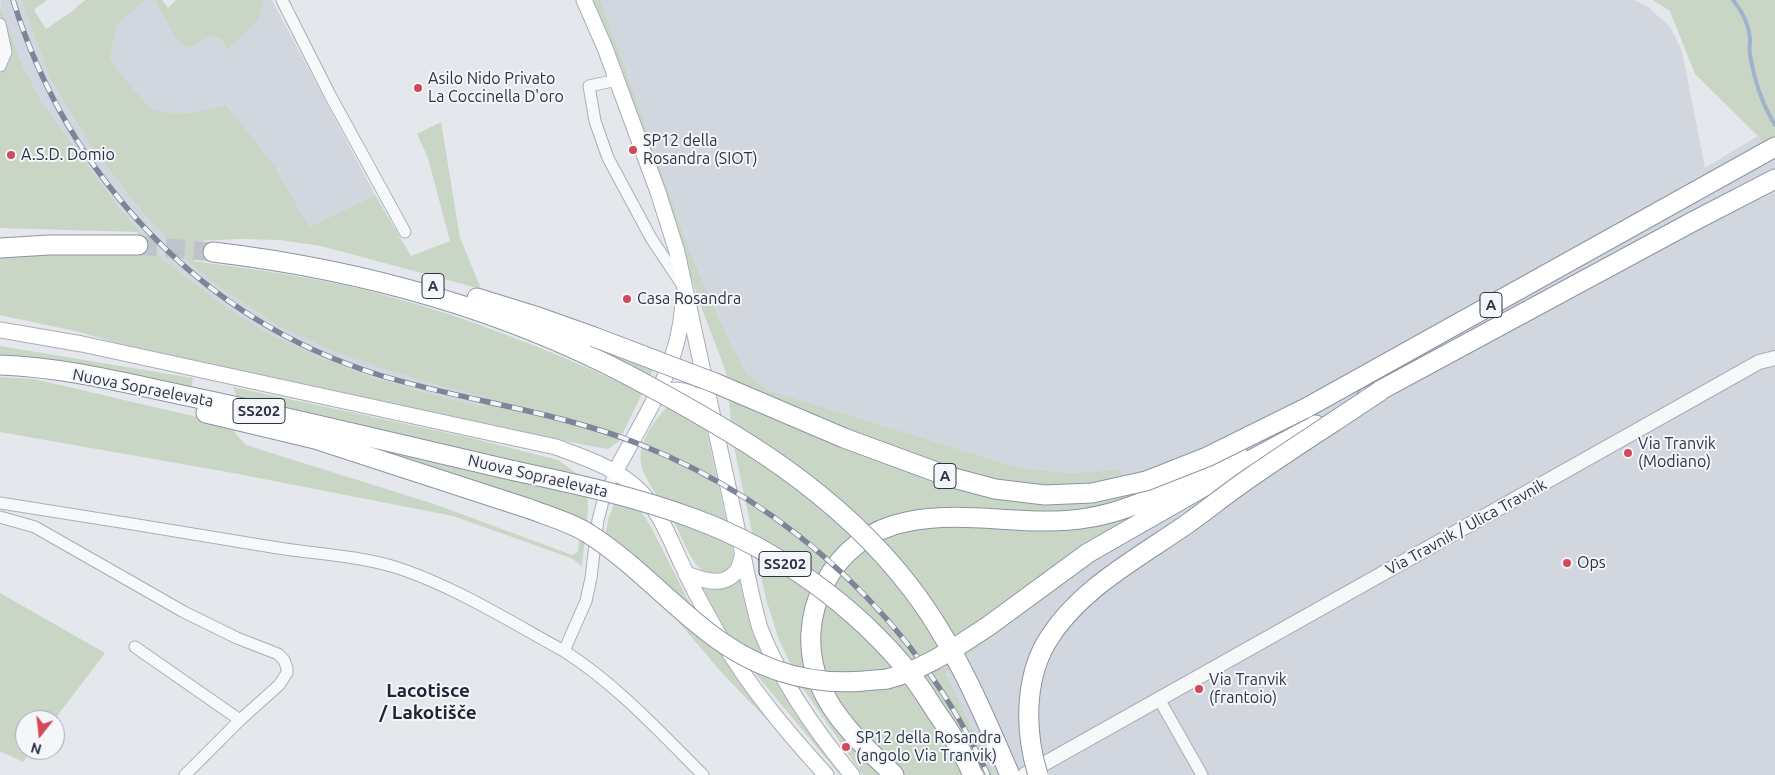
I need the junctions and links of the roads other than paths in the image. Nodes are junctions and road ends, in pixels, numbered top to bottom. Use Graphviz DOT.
graph roads {
  1 [pos="282,0"];
  2 [pos="584,0"];
  3 [pos="0,24"];
  4 [pos="0,66"];
  5 [pos="617,80"];
  6 [pos="1775,147"];
  7 [pos="1775,179"];
  8 [pos="405,232"];
  9 [pos="0,240"];
  10 [pos="49,245"];
  11 [pos="138,245"];
  12 [pos="0,248"];
  13 [pos="213,252"];
  14 [pos="267,259"];
  15 [pos="684,287"];
  16 [pos="0,330"];
  17 [pos="1775,358"];
  18 [pos="0,365"];
  19 [pos="24,366"];
  20 [pos="1380,391"];
  21 [pos="657,395"];
  22 [pos="710,404"];
  23 [pos="1304,409"];
  24 [pos="615,472"];
  25 [pos="0,503"];
  26 [pos="0,517"];
  27 [pos="743,553"];
  28 [pos="686,574"];
  29 [pos="135,647"];
  30 [pos="564,651"];
  31 [pos="1159,700"];
  32 [pos="240,720"];
  33 [pos="185,775"];
  34 [pos="703,775"];
  35 [pos="826,775"];
  36 [pos="852,775"];
  37 [pos="894,775"];
  38 [pos="973,775"];
  39 [pos="1010,775"];
  40 [pos="1024,775"];
  41 [pos="1038,775"];
  42 [pos="1202,775"];
  1 -- 8 [label="street"];
  2 -- 5 [label="main road"];
  3 -- 4 [label="street"];
  5 -- 15 [label="main road"];
  5 -- 15 [label="street"];
  6 -- 23 [label="highway, A"];
  7 -- 20 [label="highway, A"];
  9 -- 10 [label="highway"];
  10 -- 11 [label="highway"];
  10 -- 12 [label="highway"];
  13 -- 14 [label="highway"];
  14 -- 23 [label="highway, A, bridge"];
  14 -- 39 [label="highway, bridge"];
  15 -- 21 [label="main road"];
  15 -- 22 [label="main road"];
  16 -- 24 [label="main road"];
  17 -- 31 [label="street, Via Travnik / Ulica Travnik"];
  18 -- 19 [label="highway, Nuova Sopraelevata / SS202"];
  19 -- 20 [label="highway, A, bridge"];
  19 -- 38 [label="highway, Nuova Sopraelevata / SS202, bridge"];
  20 -- 41 [label="highway, A, bridge"];
  21 -- 22 [label="main road"];
  21 -- 24 [label="main road"];
  22 -- 27 [label="main road"];
  23 -- 37 [label="highway, A, bridge"];
  24 -- 28 [label="main road"];
  24 -- 30 [label="street"];
  25 -- 30 [label="street"];
  26 -- 32 [label="street"];
  27 -- 28 [label="main road"];
  27 -- 36 [label="main road"];
  28 -- 35 [label="main road"];
  29 -- 32 [label="street"];
  30 -- 34 [label="street"];
  31 -- 40 [label="street, Via Travnik / Ulica Travnik"];
  31 -- 42 [label="street"];
  32 -- 33 [label="street"];
}
